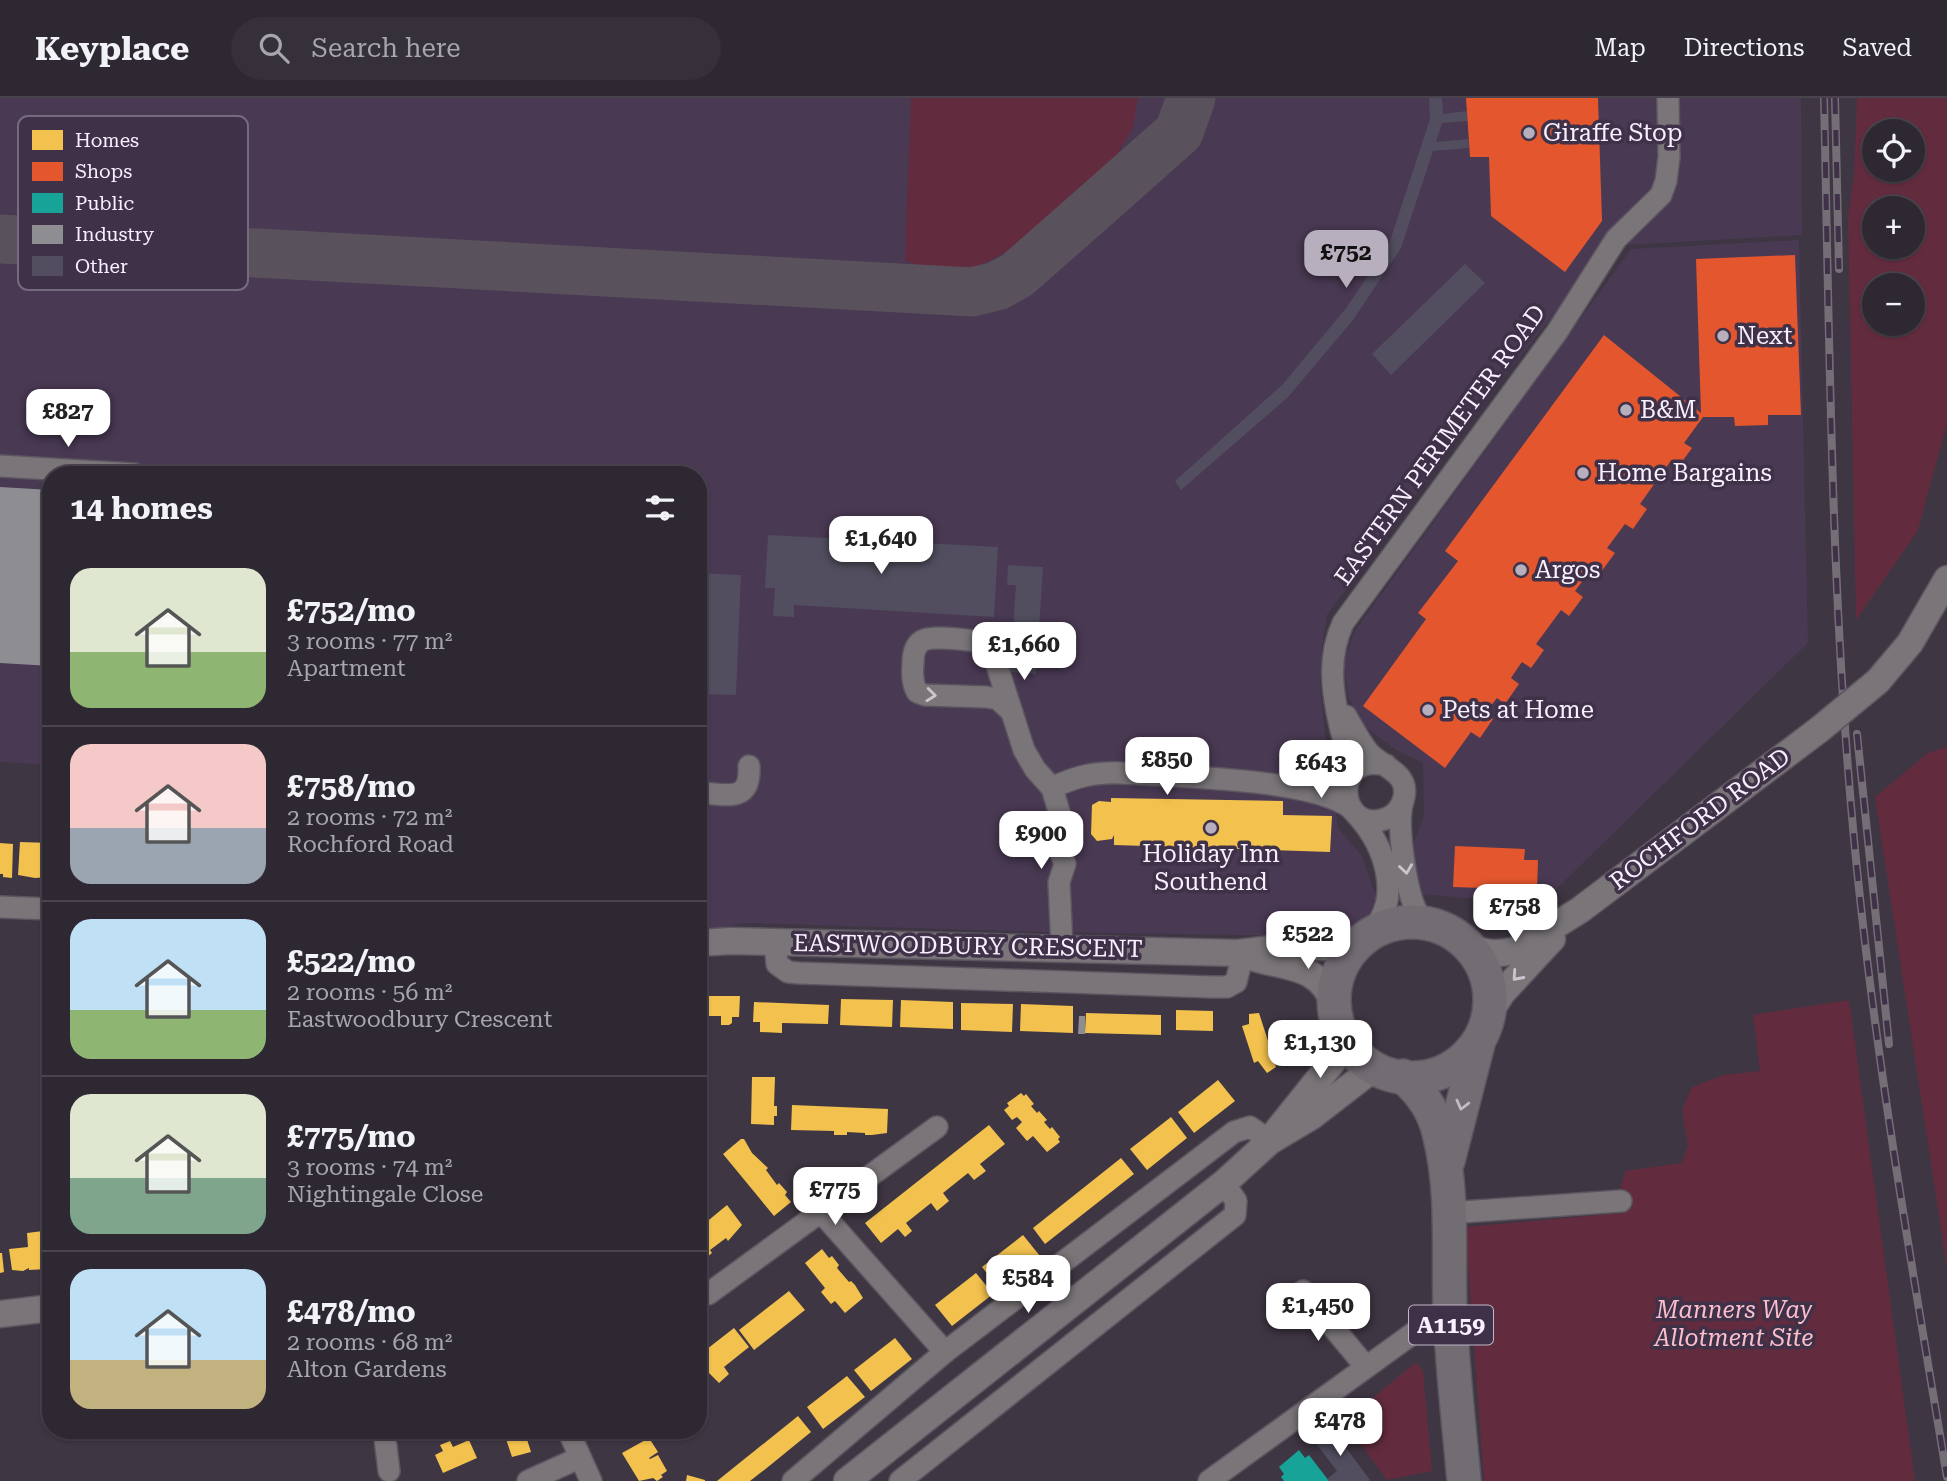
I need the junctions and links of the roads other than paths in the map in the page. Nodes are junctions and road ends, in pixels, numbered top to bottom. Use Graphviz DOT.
graph roads {
  1 [pos="1668,98"];
  2 [pos="0,466"];
  3 [pos="42,469"];
  4 [pos="1947,579"];
  5 [pos="1336,700"];
  6 [pos="1012,712"];
  7 [pos="1341,731"];
  8 [pos="1386,765"];
  9 [pos="1350,776"];
  10 [pos="1310,779"];
  11 [pos="707,784"];
  12 [pos="1277,785"];
  13 [pos="707,793"];
  14 [pos="1054,796"];
  15 [pos="1402,804"];
  16 [pos="1354,812"];
  17 [pos="0,907"];
  18 [pos="42,909"];
  19 [pos="1580,910"];
  20 [pos="1433,927"];
  21 [pos="1367,936"];
  22 [pos="1062,938"];
  23 [pos="707,942"];
  24 [pos="775,942"];
  25 [pos="1464,944"];
  26 [pos="1238,953"];
  27 [pos="1491,1010"];
  28 [pos="1338,1020"];
  29 [pos="1479,1042"];
  30 [pos="1394,1074"];
  31 [pos="937,1127"];
  32 [pos="1270,1141"];
  33 [pos="1446,1169"];
  34 [pos="1224,1183"];
  35 [pos="1621,1201"];
  36 [pos="821,1212"];
  37 [pos="1448,1213"];
  38 [pos="1303,1292"];
  39 [pos="708,1294"];
  40 [pos="42,1309"];
  41 [pos="1450,1312"];
  42 [pos="0,1314"];
  43 [pos="945,1352"];
  44 [pos="1366,1367"];
  45 [pos="385,1439"];
  46 [pos="572,1439"];
  47 [pos="579,1458"];
  48 [pos="389,1471"];
  49 [pos="528,1481"];
  50 [pos="591,1481"];
  51 [pos="793,1481"];
  52 [pos="847,1481"];
  53 [pos="900,1481"];
  54 [pos="1209,1481"];
  55 [pos="1464,1481"];
  1 -- 5 [label="street, EASTERN PERIMETER ROAD"];
  2 -- 3 [label="street"];
  4 -- 19 [label="street, ROCHFORD ROAD, bridge"];
  5 -- 7 [label="street, EASTERN PERIMETER ROAD"];
  5 -- 8 [label="street, EASTERN PERIMETER ROAD"];
  6 -- 6 [label="street, one-way"];
  6 -- 14 [label="street"];
  7 -- 9 [label="street, EASTERN PERIMETER ROAD"];
  7 -- 10 [label="street"];
  8 -- 9 [label="street"];
  8 -- 15 [label="street"];
  9 -- 10 [label="street"];
  9 -- 16 [label="street"];
  10 -- 12 [label="street"];
  11 -- 13 [label="street"];
  12 -- 14 [label="street"];
  12 -- 16 [label="street"];
  14 -- 22 [label="street"];
  15 -- 16 [label="street"];
  15 -- 20 [label="street, one-way"];
  16 -- 21 [label="street"];
  17 -- 18 [label="street"];
  19 -- 25 [label="street, ROCHFORD ROAD"];
  19 -- 27 [label="street, ROCHFORD ROAD, one-way"];
  20 -- 21 [label="main road, A1159"];
  20 -- 25 [label="main road, A1159"];
  21 -- 26 [label="street, EASTWOODBURY CRESCENT"];
  21 -- 28 [label="main road"];
  22 -- 24 [label="street, EASTWOODBURY CRESCENT"];
  22 -- 26 [label="street, EASTWOODBURY CRESCENT"];
  23 -- 24 [label="street, EASTWOODBURY CRESCENT"];
  24 -- 26 [label="street"];
  25 -- 27 [label="main road, A1159"];
  26 -- 28 [label="street, EASTWOODBURY CRESCENT"];
  27 -- 29 [label="main road, A1159"];
  28 -- 30 [label="main road, A1159"];
  28 -- 32 [label="street"];
  29 -- 30 [label="main road, A1159"];
  29 -- 33 [label="main road, A1159, one-way"];
  30 -- 32 [label="street"];
  30 -- 33 [label="main road, A1159"];
  31 -- 36 [label="street"];
  32 -- 34 [label="street"];
  32 -- 43 [label="street"];
  33 -- 37 [label="main road, A1159"];
  34 -- 52 [label="street"];
  34 -- 53 [label="street"];
  35 -- 37 [label="street"];
  36 -- 39 [label="street"];
  36 -- 43 [label="street"];
  37 -- 41 [label="main road, A1159"];
  38 -- 44 [label="street"];
  40 -- 42 [label="street"];
  41 -- 44 [label="street"];
  41 -- 55 [label="main road, A1159"];
  43 -- 51 [label="street"];
  44 -- 54 [label="street"];
  45 -- 48 [label="street"];
  46 -- 47 [label="street"];
  47 -- 49 [label="street"];
  47 -- 50 [label="street"];
}
